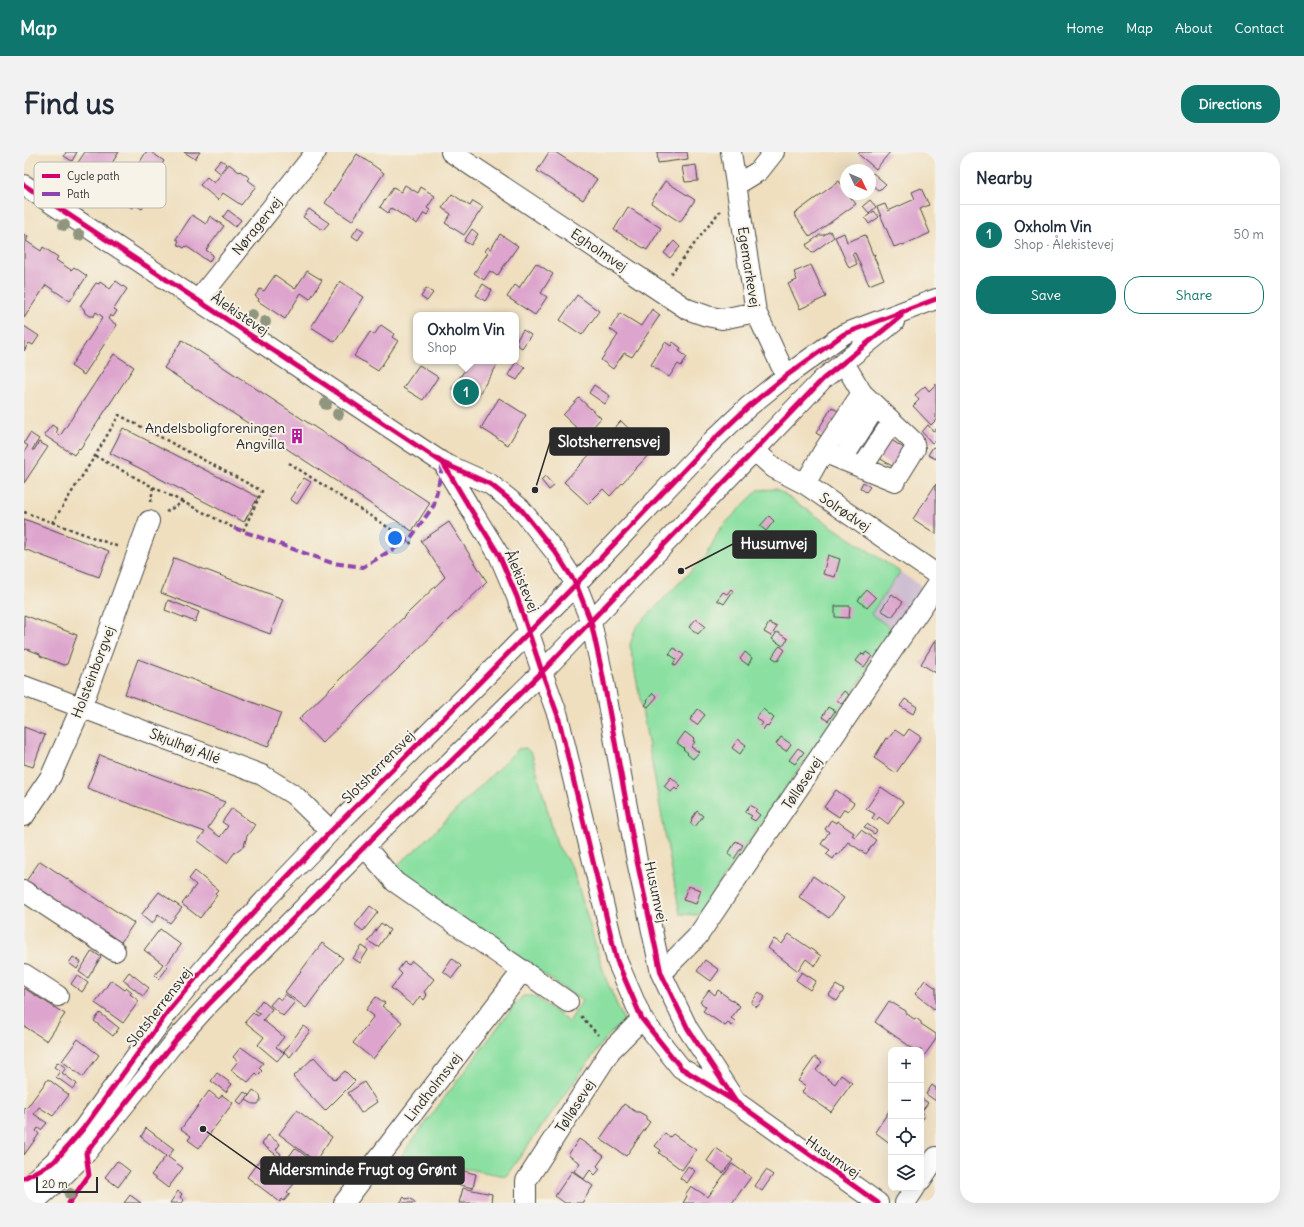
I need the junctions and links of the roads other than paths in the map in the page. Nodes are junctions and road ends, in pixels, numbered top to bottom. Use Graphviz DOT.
graph roads {
  1 [pos="316,152"];
  2 [pos="451,152"];
  3 [pos="731,152"];
  4 [pos="774,152"];
  5 [pos="24,185"];
  6 [pos="737,187"];
  7 [pos="34,192"];
  8 [pos="59,208"];
  9 [pos="198,300"];
  10 [pos="936,300"];
  11 [pos="907,311"];
  12 [pos="756,312"];
  13 [pos="844,363"];
  14 [pos="786,376"];
  15 [pos="885,414"];
  16 [pos="754,450"];
  17 [pos="443,463"];
  18 [pos="853,464"];
  19 [pos="805,484"];
  20 [pos="149,521"];
  21 [pos="936,574"];
  22 [pos="576,584"];
  23 [pos="936,586"];
  24 [pos="591,622"];
  25 [pos="529,631"];
  26 [pos="542,672"];
  27 [pos="24,686"];
  28 [pos="81,708"];
  29 [pos="24,816"];
  30 [pos="331,831"];
  31 [pos="365,847"];
  32 [pos="24,891"];
  33 [pos="115,951"];
  34 [pos="522,970"];
  35 [pos="661,973"];
  36 [pos="24,974"];
  37 [pos="58,996"];
  38 [pos="568,1002"];
  39 [pos="642,1019"];
  40 [pos="736,1102"];
  41 [pos="936,1157"];
  42 [pos="924,1175"];
  43 [pos="61,1178"];
  44 [pos="24,1188"];
  45 [pos="913,1191"];
  46 [pos="33,1203"];
  47 [pos="54,1203"];
  48 [pos="344,1203"];
  49 [pos="526,1203"];
  50 [pos="878,1203"];
  51 [pos="906,1203"];
  1 -- 9 [label="street, Nøragervej"];
  2 -- 12 [label="street, Egholmvej"];
  3 -- 6 [label="street, Egemarkevej"];
  4 -- 6 [label="street"];
  5 -- 7 [label="street, Ålekistevej"];
  6 -- 12 [label="street, Egemarkevej"];
  8 -- 9 [label="street, Ålekistevej"];
  9 -- 17 [label="street, Ålekistevej"];
  10 -- 11 [label="street, Slotsherrensvej"];
  11 -- 13 [label="street, Slotsherrensvej"];
  11 -- 14 [label="street, Slotsherrensvej"];
  12 -- 14 [label="street, Egemarkevej"];
  13 -- 15 [label="street"];
  13 -- 16 [label="street, Slotsherrensvej"];
  14 -- 22 [label="street, Slotsherrensvej"];
  15 -- 18 [label="street"];
  15 -- 18 [label="street"];
  15 -- 18 [label="street"];
  16 -- 19 [label="street, Solrødvej"];
  16 -- 24 [label="street, Slotsherrensvej"];
  17 -- 22 [label="street, Ålekistevej"];
  17 -- 25 [label="street, Ålekistevej"];
  18 -- 19 [label="street"];
  19 -- 21 [label="street, Solrødvej"];
  20 -- 28 [label="street, Holsteinborgvej"];
  22 -- 24 [label="street, Ålekistevej"];
  22 -- 25 [label="street, Slotsherrensvej"];
  23 -- 35 [label="street, Tølløsevej"];
  24 -- 26 [label="street, Slotsherrensvej"];
  24 -- 35 [label="street, Husumvej"];
  25 -- 26 [label="street, Ålekistevej"];
  25 -- 30 [label="street, Slotsherrensvej"];
  26 -- 31 [label="street, Slotsherrensvej"];
  26 -- 39 [label="street, Husumvej"];
  27 -- 28 [label="street, Skjulhøj Allé"];
  28 -- 29 [label="street, Holsteinborgvej"];
  28 -- 30 [label="street, Skjulhøj Allé"];
  30 -- 44 [label="street, Slotsherrensvej"];
  31 -- 34 [label="street"];
  31 -- 43 [label="street, Slotsherrensvej"];
  32 -- 33 [label="street"];
  34 -- 38 [label="street"];
  34 -- 48 [label="street, Lindholmsvej"];
  35 -- 40 [label="street, Husumvej"];
  36 -- 37 [label="street"];
  39 -- 40 [label="street, Husumvej"];
  39 -- 49 [label="street, Tølløsevej"];
  40 -- 50 [label="street, Husumvej"];
  41 -- 42 [label="street"];
  43 -- 46 [label="street, Slotsherrensvej"];
  43 -- 47 [label="street"];
  45 -- 51 [label="street"];
}
